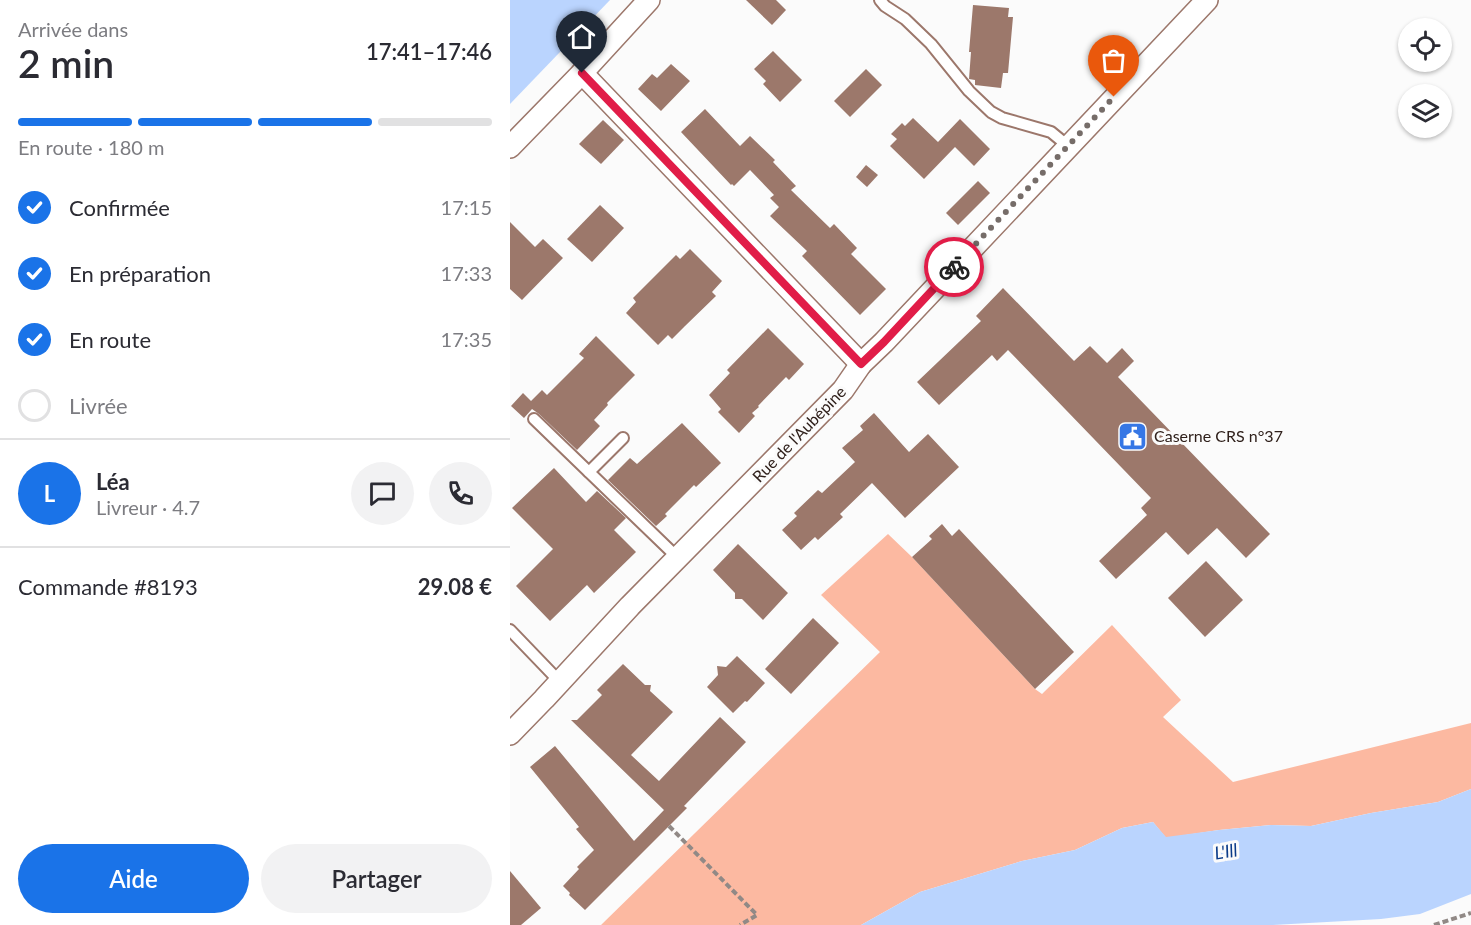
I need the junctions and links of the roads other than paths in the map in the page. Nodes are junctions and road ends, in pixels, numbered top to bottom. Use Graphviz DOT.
graph roads {
  1 [pos="649,0"];
  2 [pos="879,0"];
  3 [pos="1207,0"];
  4 [pos="582,73"];
  5 [pos="1068,146"];
  6 [pos="510,147"];
  7 [pos="861,364"];
  8 [pos="534,419"];
  9 [pos="623,438"];
  10 [pos="589,472"];
  11 [pos="678,558"];
  12 [pos="510,630"];
  13 [pos="560,682"];
  14 [pos="510,734"];
  1 -- 4 [label="street"];
  2 -- 5 [label="lane"];
  3 -- 5 [label="street, Rue de l'Aubépine"];
  4 -- 6 [label="street"];
  4 -- 7 [label="street"];
  5 -- 7 [label="street, Rue de l'Aubépine"];
  7 -- 11 [label="street, Rue de l'Aubépine"];
  8 -- 10 [label="lane"];
  9 -- 10 [label="lane"];
  10 -- 11 [label="lane"];
  11 -- 13 [label="street, Rue de l'Aubépine"];
  12 -- 13 [label="lane"];
  13 -- 14 [label="street, Rue de l'Aubépine"];
}
